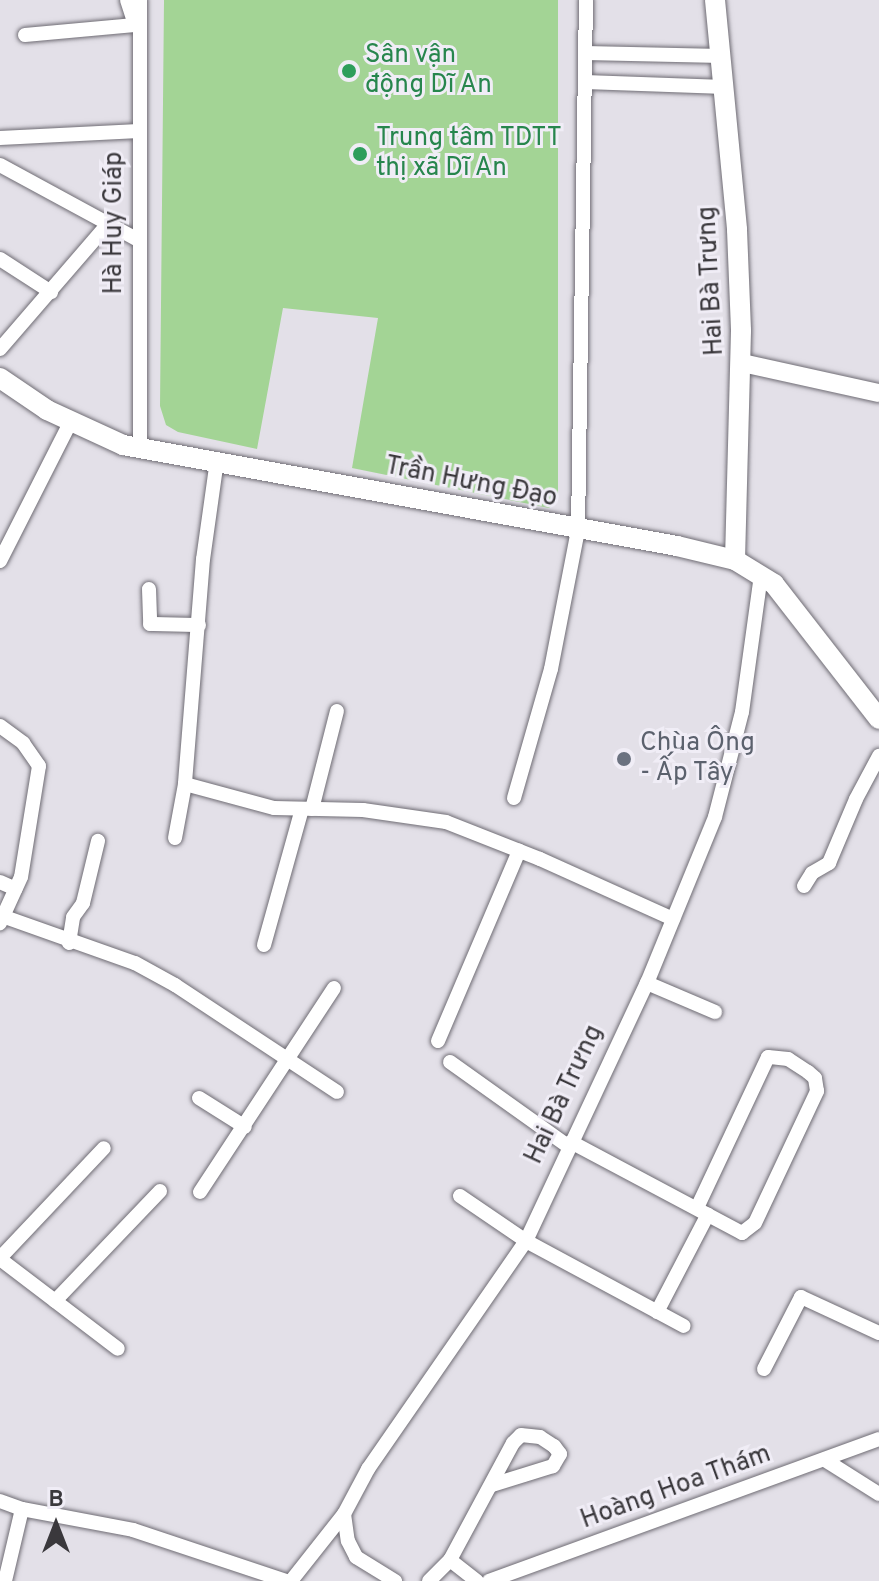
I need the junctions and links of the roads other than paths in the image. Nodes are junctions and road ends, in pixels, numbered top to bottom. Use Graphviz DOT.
graph roads {
  1 [pos="127,0"];
  2 [pos="140,0"];
  3 [pos="586,0"];
  4 [pos="715,0"];
  5 [pos="137,31"];
  6 [pos="25,35"];
  7 [pos="585,53"];
  8 [pos="722,56"];
  9 [pos="585,82"];
  10 [pos="725,87"];
  11 [pos="139,131"];
  12 [pos="0,138"];
  13 [pos="0,165"];
  14 [pos="108,224"];
  15 [pos="138,240"];
  16 [pos="0,259"];
  17 [pos="51,292"];
  18 [pos="0,349"];
  19 [pos="742,363"];
  20 [pos="0,378"];
  21 [pos="879,393"];
  22 [pos="70,423"];
  23 [pos="140,449"];
  24 [pos="217,460"];
  25 [pos="578,530"];
  26 [pos="735,560"];
  27 [pos="0,561"];
  28 [pos="761,575"];
  29 [pos="149,589"];
  30 [pos="199,625"];
  31 [pos="337,711"];
  32 [pos="879,719"];
  33 [pos="0,726"];
  34 [pos="879,756"];
  35 [pos="185,784"];
  36 [pos="514,798"];
  37 [pos="307,809"];
  38 [pos="175,838"];
  39 [pos="98,841"];
  40 [pos="519,851"];
  41 [pos="0,882"];
  42 [pos="804,886"];
  43 [pos="16,889"];
  44 [pos="673,919"];
  45 [pos="1,920"];
  46 [pos="69,943"];
  47 [pos="264,945"];
  48 [pos="647,983"];
  49 [pos="334,988"];
  50 [pos="715,1012"];
  51 [pos="438,1041"];
  52 [pos="286,1059"];
  53 [pos="450,1062"];
  54 [pos="337,1092"];
  55 [pos="199,1098"];
  56 [pos="245,1127"];
  57 [pos="570,1144"];
  58 [pos="104,1148"];
  59 [pos="160,1191"];
  60 [pos="200,1192"];
  61 [pos="460,1196"];
  62 [pos="702,1211"];
  63 [pos="526,1241"];
  64 [pos="0,1258"];
  65 [pos="55,1301"];
  66 [pos="657,1312"];
  67 [pos="684,1326"];
  68 [pos="879,1333"];
  69 [pos="118,1349"];
  70 [pos="764,1369"];
  71 [pos="879,1439"];
  72 [pos="825,1460"];
  73 [pos="492,1485"];
  74 [pos="879,1494"];
  75 [pos="0,1501"];
  76 [pos="22,1509"];
  77 [pos="344,1514"];
  78 [pos="450,1560"];
  79 [pos="5,1581"];
  80 [pos="289,1581"];
  81 [pos="395,1581"];
  82 [pos="429,1581"];
  83 [pos="477,1581"];
  84 [pos="489,1581"];
  1 -- 5 [label="street, Hà Huy Giáp"];
  2 -- 5 [label="street"];
  3 -- 7 [label="street"];
  4 -- 8 [label="main road, Hai Bà Trưng"];
  5 -- 6 [label="street"];
  5 -- 11 [label="street, Hà Huy Giáp"];
  7 -- 8 [label="street"];
  7 -- 9 [label="street"];
  8 -- 10 [label="main road, Hai Bà Trưng"];
  9 -- 10 [label="street"];
  9 -- 25 [label="street"];
  10 -- 19 [label="main road, Hai Bà Trưng"];
  11 -- 12 [label="street"];
  11 -- 15 [label="street, Hà Huy Giáp"];
  13 -- 14 [label="street"];
  14 -- 15 [label="street"];
  14 -- 17 [label="street"];
  15 -- 23 [label="street, Hà Huy Giáp"];
  16 -- 17 [label="street"];
  17 -- 18 [label="street"];
  19 -- 21 [label="street"];
  19 -- 26 [label="main road, Hai Bà Trưng"];
  20 -- 22 [label="main road, Trần Hưng Đạo"];
  22 -- 23 [label="main road, Trần Hưng Đạo"];
  22 -- 27 [label="street"];
  23 -- 24 [label="main road, Trần Hưng Đạo"];
  24 -- 25 [label="main road, Trần Hưng Đạo"];
  24 -- 30 [label="street"];
  25 -- 26 [label="main road, Trần Hưng Đạo"];
  25 -- 36 [label="street"];
  26 -- 28 [label="main road, Trần Hưng Đạo"];
  28 -- 32 [label="main road, Trần Hưng Đạo"];
  28 -- 44 [label="street, Hai Bà Trưng"];
  29 -- 30 [label="street"];
  30 -- 35 [label="street"];
  31 -- 37 [label="street"];
  33 -- 43 [label="street"];
  34 -- 42 [label="street"];
  35 -- 37 [label="street"];
  35 -- 38 [label="street"];
  37 -- 40 [label="street"];
  37 -- 47 [label="street"];
  39 -- 46 [label="street"];
  40 -- 44 [label="street"];
  40 -- 51 [label="street"];
  41 -- 43 [label="street"];
  43 -- 45 [label="street"];
  44 -- 48 [label="street, Hai Bà Trưng"];
  45 -- 46 [label="street"];
  46 -- 52 [label="street"];
  48 -- 50 [label="street"];
  48 -- 57 [label="street, Hai Bà Trưng"];
  49 -- 52 [label="street"];
  52 -- 54 [label="street"];
  52 -- 56 [label="street"];
  53 -- 57 [label="street"];
  55 -- 56 [label="street"];
  56 -- 60 [label="street"];
  57 -- 62 [label="street"];
  57 -- 63 [label="street, Hai Bà Trưng"];
  58 -- 64 [label="street"];
  59 -- 65 [label="street"];
  61 -- 63 [label="street"];
  62 -- 62 [label="street"];
  62 -- 66 [label="street"];
  63 -- 66 [label="street"];
  63 -- 77 [label="street, Hai Bà Trưng"];
  64 -- 65 [label="street"];
  65 -- 69 [label="street"];
  66 -- 67 [label="street"];
  68 -- 70 [label="street"];
  71 -- 72 [label="street, Hoàng Hoa Thám"];
  72 -- 74 [label="street"];
  72 -- 84 [label="street, Hoàng Hoa Thám"];
  73 -- 73 [label="street"];
  73 -- 78 [label="street"];
  75 -- 76 [label="street"];
  76 -- 79 [label="street"];
  76 -- 80 [label="street"];
  77 -- 80 [label="street, Hai Bà Trưng"];
  77 -- 81 [label="street"];
  78 -- 82 [label="street"];
  78 -- 83 [label="street"];
}
